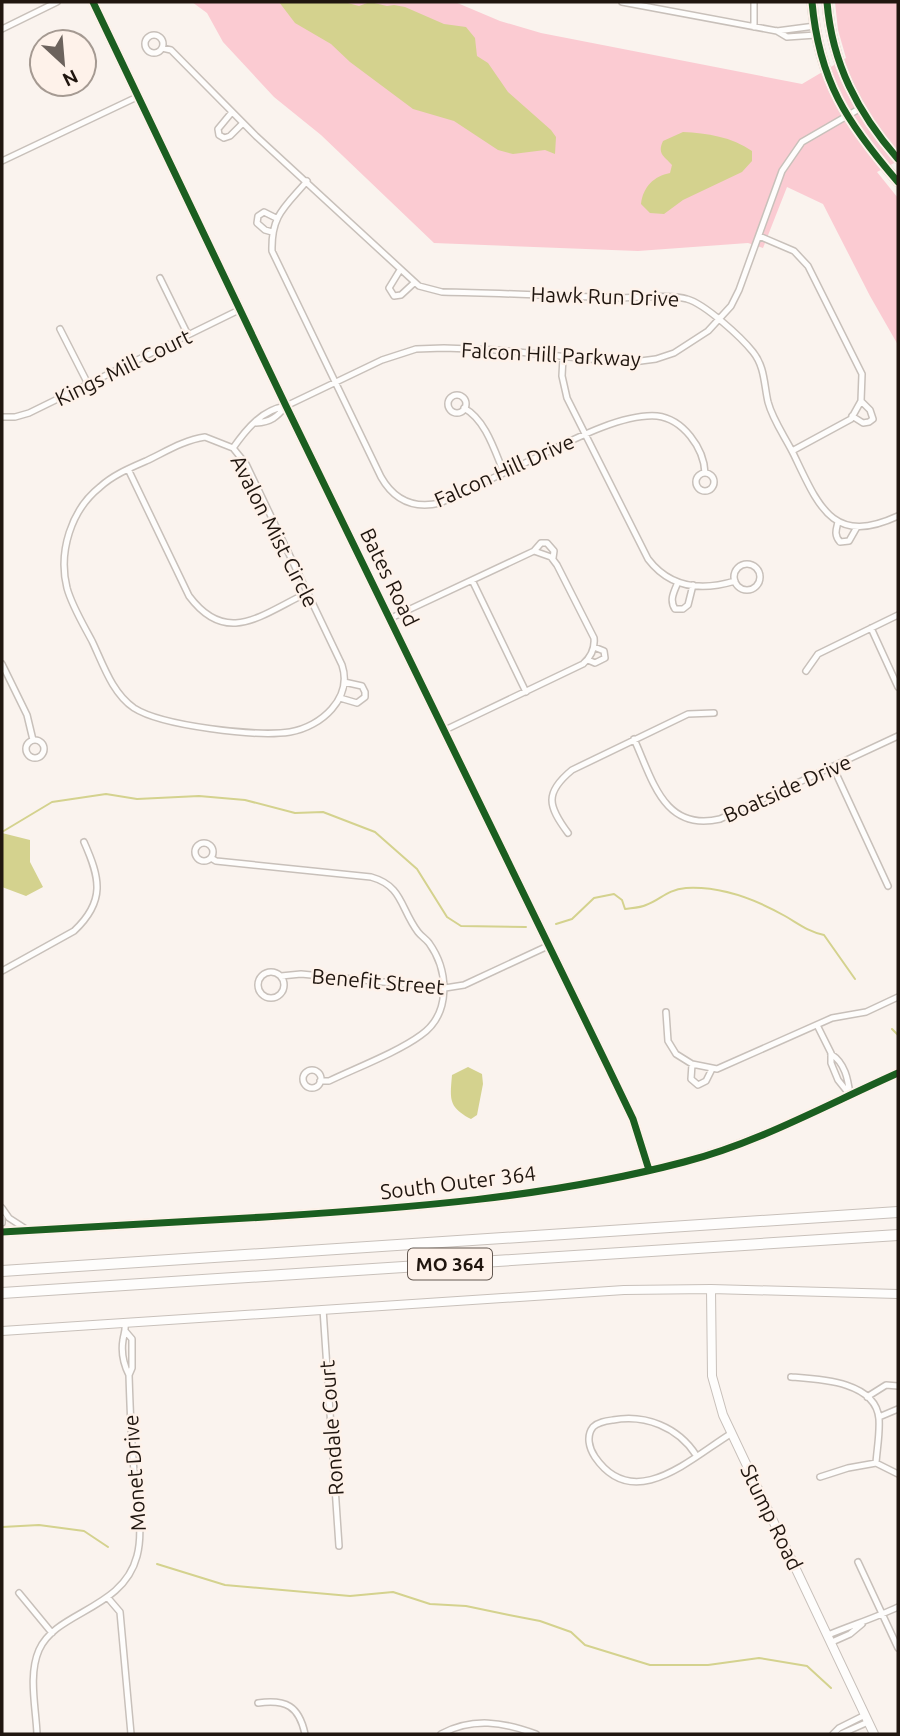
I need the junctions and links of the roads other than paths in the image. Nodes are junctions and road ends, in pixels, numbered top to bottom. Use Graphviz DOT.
graph roads {
  1 [pos="57,2"];
  2 [pos="93,2"];
  3 [pos="622,2"];
  4 [pos="671,2"];
  5 [pos="754,2"];
  6 [pos="812,2"];
  7 [pos="827,2"];
  8 [pos="651,4"];
  9 [pos="671,11"];
  10 [pos="754,27"];
  11 [pos="2,29"];
  12 [pos="816,31"];
  13 [pos="162,48"];
  14 [pos="137,97"];
  15 [pos="859,109"];
  16 [pos="232,112"];
  17 [pos="847,116"];
  18 [pos="243,123"];
  19 [pos="898,159"];
  20 [pos="2,161"];
  21 [pos="307,181"];
  22 [pos="898,182"];
  23 [pos="276,218"];
  24 [pos="272,232"];
  25 [pos="760,236"];
  26 [pos="400,271"];
  27 [pos="160,278"];
  28 [pos="414,283"];
  29 [pos="241,309"];
  30 [pos="719,321"];
  31 [pos="60,329"];
  32 [pos="188,335"];
  33 [pos="563,357"];
  34 [pos="336,383"];
  35 [pos="88,384"];
  36 [pos="861,401"];
  37 [pos="286,406"];
  38 [pos="464,408"];
  39 [pos="852,416"];
  40 [pos="2,417"];
  41 [pos="586,434"];
  42 [pos="233,448"];
  43 [pos="792,451"];
  44 [pos="128,469"];
  45 [pos="504,473"];
  46 [pos="705,473"];
  47 [pos="898,516"];
  48 [pos="838,522"];
  49 [pos="857,527"];
  50 [pos="534,551"];
  51 [pos="552,558"];
  52 [pos="472,580"];
  53 [pos="735,581"];
  54 [pos="678,582"];
  55 [pos="693,585"];
  56 [pos="307,593"];
  57 [pos="898,615"];
  58 [pos="391,618"];
  59 [pos="871,628"];
  60 [pos="594,647"];
  61 [pos="588,660"];
  62 [pos="2,664"];
  63 [pos="806,671"];
  64 [pos="344,682"];
  65 [pos="898,687"];
  66 [pos="526,692"];
  67 [pos="340,698"];
  68 [pos="714,713"];
  69 [pos="445,730"];
  70 [pos="898,736"];
  71 [pos="33,740"];
  72 [pos="634,740"];
  73 [pos="833,767"];
  74 [pos="568,833"];
  75 [pos="84,842"];
  76 [pos="211,858"];
  77 [pos="888,886"];
  78 [pos="550,945"];
  79 [pos="2,971"];
  80 [pos="281,976"];
  81 [pos="445,988"];
  82 [pos="898,997"];
  83 [pos="666,1012"];
  84 [pos="817,1025"];
  85 [pos="831,1054"];
  86 [pos="692,1064"];
  87 [pos="712,1069"];
  88 [pos="898,1073"];
  89 [pos="320,1081"];
  90 [pos="850,1095"];
  91 [pos="649,1170"];
  92 [pos="2,1208"];
  93 [pos="898,1212"];
  94 [pos="29,1231"];
  95 [pos="2,1232"];
  96 [pos="898,1235"];
  97 [pos="2,1271"];
  98 [pos="711,1289"];
  99 [pos="2,1293"];
  100 [pos="898,1294"];
  101 [pos="323,1308"];
  102 [pos="126,1327"];
  103 [pos="2,1331"];
  104 [pos="791,1377"];
  105 [pos="898,1386"];
  106 [pos="867,1397"];
  107 [pos="898,1409"];
  108 [pos="879,1417"];
  109 [pos="732,1433"];
  110 [pos="696,1455"];
  111 [pos="876,1463"];
  112 [pos="898,1474"];
  113 [pos="820,1477"];
  114 [pos="339,1546"];
  115 [pos="858,1562"];
  116 [pos="19,1593"];
  117 [pos="108,1598"];
  118 [pos="898,1607"];
  119 [pos="883,1614"];
  120 [pos="52,1633"];
  121 [pos="830,1639"];
  122 [pos="898,1648"];
  123 [pos="258,1703"];
  124 [pos="867,1719"];
  125 [pos="37,1734"];
  126 [pos="131,1734"];
  127 [pos="306,1734"];
  128 [pos="441,1734"];
  129 [pos="536,1734"];
  130 [pos="833,1734"];
  131 [pos="841,1734"];
  132 [pos="874,1734"];
  1 -- 11 [label="street"];
  2 -- 14 [label="street, Bates Road"];
  3 -- 8 [label="street"];
  4 -- 9 [label="street"];
  5 -- 10 [label="street"];
  6 -- 12 [label="main road"];
  7 -- 15 [label="main road"];
  8 -- 9 [label="street"];
  9 -- 10 [label="street"];
  10 -- 12 [label="street"];
  12 -- 17 [label="main road"];
  13 -- 16 [label="street, Hawk Run Drive"];
  14 -- 20 [label="street"];
  14 -- 29 [label="street, Bates Road"];
  15 -- 17 [label="street, Falcon Hill Parkway"];
  15 -- 19 [label="main road"];
  16 -- 18 [label="street, Hawk Run Drive"];
  16 -- 18 [label="street"];
  17 -- 22 [label="main road"];
  17 -- 25 [label="street, Falcon Hill Parkway"];
  18 -- 21 [label="street, Hawk Run Drive"];
  21 -- 23 [label="street, Falcon Hill Drive"];
  21 -- 26 [label="street, Hawk Run Drive"];
  23 -- 24 [label="street, Falcon Hill Drive"];
  23 -- 24 [label="street, Falcon Hill Drive"];
  24 -- 34 [label="street, Falcon Hill Drive"];
  25 -- 30 [label="street, Falcon Hill Parkway"];
  25 -- 36 [label="street"];
  26 -- 28 [label="street, Hawk Run Drive"];
  26 -- 28 [label="street, Hawk Run Drive"];
  27 -- 32 [label="street"];
  28 -- 30 [label="street, Hawk Run Drive"];
  29 -- 32 [label="street, Kings Mill Court"];
  29 -- 37 [label="street, Bates Road"];
  30 -- 33 [label="street, Falcon Hill Parkway"];
  30 -- 43 [label="street, Hawk Run Drive"];
  31 -- 35 [label="street"];
  32 -- 35 [label="street, Kings Mill Court"];
  33 -- 34 [label="street, Falcon Hill Parkway"];
  33 -- 41 [label="street"];
  34 -- 37 [label="street, Falcon Hill Parkway"];
  34 -- 45 [label="street, Falcon Hill Drive"];
  35 -- 40 [label="street, Kings Mill Court"];
  36 -- 39 [label="street"];
  36 -- 39 [label="street"];
  37 -- 42 [label="street, Falcon Hill Parkway"];
  37 -- 58 [label="street, Bates Road"];
  38 -- 45 [label="street"];
  39 -- 43 [label="street"];
  41 -- 45 [label="street, Falcon Hill Drive"];
  41 -- 46 [label="street, Falcon Hill Drive"];
  41 -- 54 [label="street"];
  42 -- 44 [label="street, Avalon Mist Circle"];
  42 -- 56 [label="street, Avalon Mist Circle"];
  43 -- 48 [label="street, Hawk Run Drive"];
  44 -- 56 [label="street"];
  44 -- 67 [label="street, Avalon Mist Circle"];
  47 -- 49 [label="street, Hawk Run Drive"];
  48 -- 49 [label="street, Hawk Run Drive"];
  48 -- 49 [label="street, Hawk Run Drive"];
  50 -- 51 [label="street"];
  50 -- 51 [label="street"];
  50 -- 52 [label="street"];
  51 -- 60 [label="street"];
  52 -- 58 [label="street"];
  52 -- 66 [label="street"];
  53 -- 53 [label="street"];
  53 -- 55 [label="street"];
  54 -- 55 [label="street"];
  54 -- 55 [label="street"];
  56 -- 64 [label="street, Avalon Mist Circle"];
  57 -- 59 [label="street"];
  58 -- 69 [label="street, Bates Road"];
  59 -- 63 [label="street"];
  59 -- 65 [label="street"];
  60 -- 61 [label="street"];
  60 -- 61 [label="street"];
  61 -- 66 [label="street"];
  62 -- 71 [label="street"];
  64 -- 67 [label="street"];
  64 -- 67 [label="street, Avalon Mist Circle"];
  66 -- 69 [label="street"];
  68 -- 72 [label="street"];
  69 -- 78 [label="street, Bates Road"];
  70 -- 73 [label="street, Boatside Drive"];
  72 -- 73 [label="street, Boatside Drive"];
  72 -- 74 [label="street"];
  73 -- 77 [label="street"];
  75 -- 79 [label="street"];
  76 -- 81 [label="street"];
  78 -- 81 [label="street, Benefit Street"];
  78 -- 91 [label="street, Bates Road"];
  80 -- 80 [label="street, Benefit Street"];
  80 -- 81 [label="street, Benefit Street"];
  81 -- 89 [label="street"];
  82 -- 84 [label="street"];
  83 -- 86 [label="street"];
  84 -- 85 [label="street"];
  84 -- 87 [label="street"];
  85 -- 90 [label="street"];
  85 -- 90 [label="street"];
  86 -- 87 [label="street"];
  86 -- 87 [label="street"];
  88 -- 90 [label="street, South Outer 364"];
  90 -- 91 [label="street, South Outer 364"];
  91 -- 94 [label="street, South Outer 364"];
  92 -- 94 [label="street"];
  93 -- 97 [label="highway, MO 364"];
  94 -- 95 [label="street, South Outer 364"];
  96 -- 99 [label="highway, MO 364"];
  98 -- 100 [label="street"];
  98 -- 101 [label="street"];
  98 -- 109 [label="street, Stump Road"];
  101 -- 102 [label="street"];
  101 -- 114 [label="street, Rondale Court"];
  102 -- 103 [label="street"];
  102 -- 117 [label="street, Monet Drive"];
  104 -- 106 [label="street"];
  105 -- 106 [label="street"];
  106 -- 108 [label="street"];
  107 -- 108 [label="street"];
  108 -- 111 [label="street"];
  109 -- 110 [label="street"];
  109 -- 121 [label="street, Stump Road"];
  110 -- 110 [label="street"];
  111 -- 112 [label="street"];
  111 -- 113 [label="street"];
  115 -- 119 [label="street"];
  116 -- 120 [label="street"];
  117 -- 120 [label="street, Monet Drive"];
  117 -- 126 [label="street"];
  118 -- 119 [label="street"];
  119 -- 121 [label="street"];
  119 -- 122 [label="street"];
  120 -- 125 [label="street, Monet Drive"];
  121 -- 124 [label="street, Stump Road"];
  123 -- 127 [label="street"];
  124 -- 130 [label="street"];
  124 -- 131 [label="street"];
  124 -- 132 [label="street, Stump Road"];
  128 -- 129 [label="street"];
}
